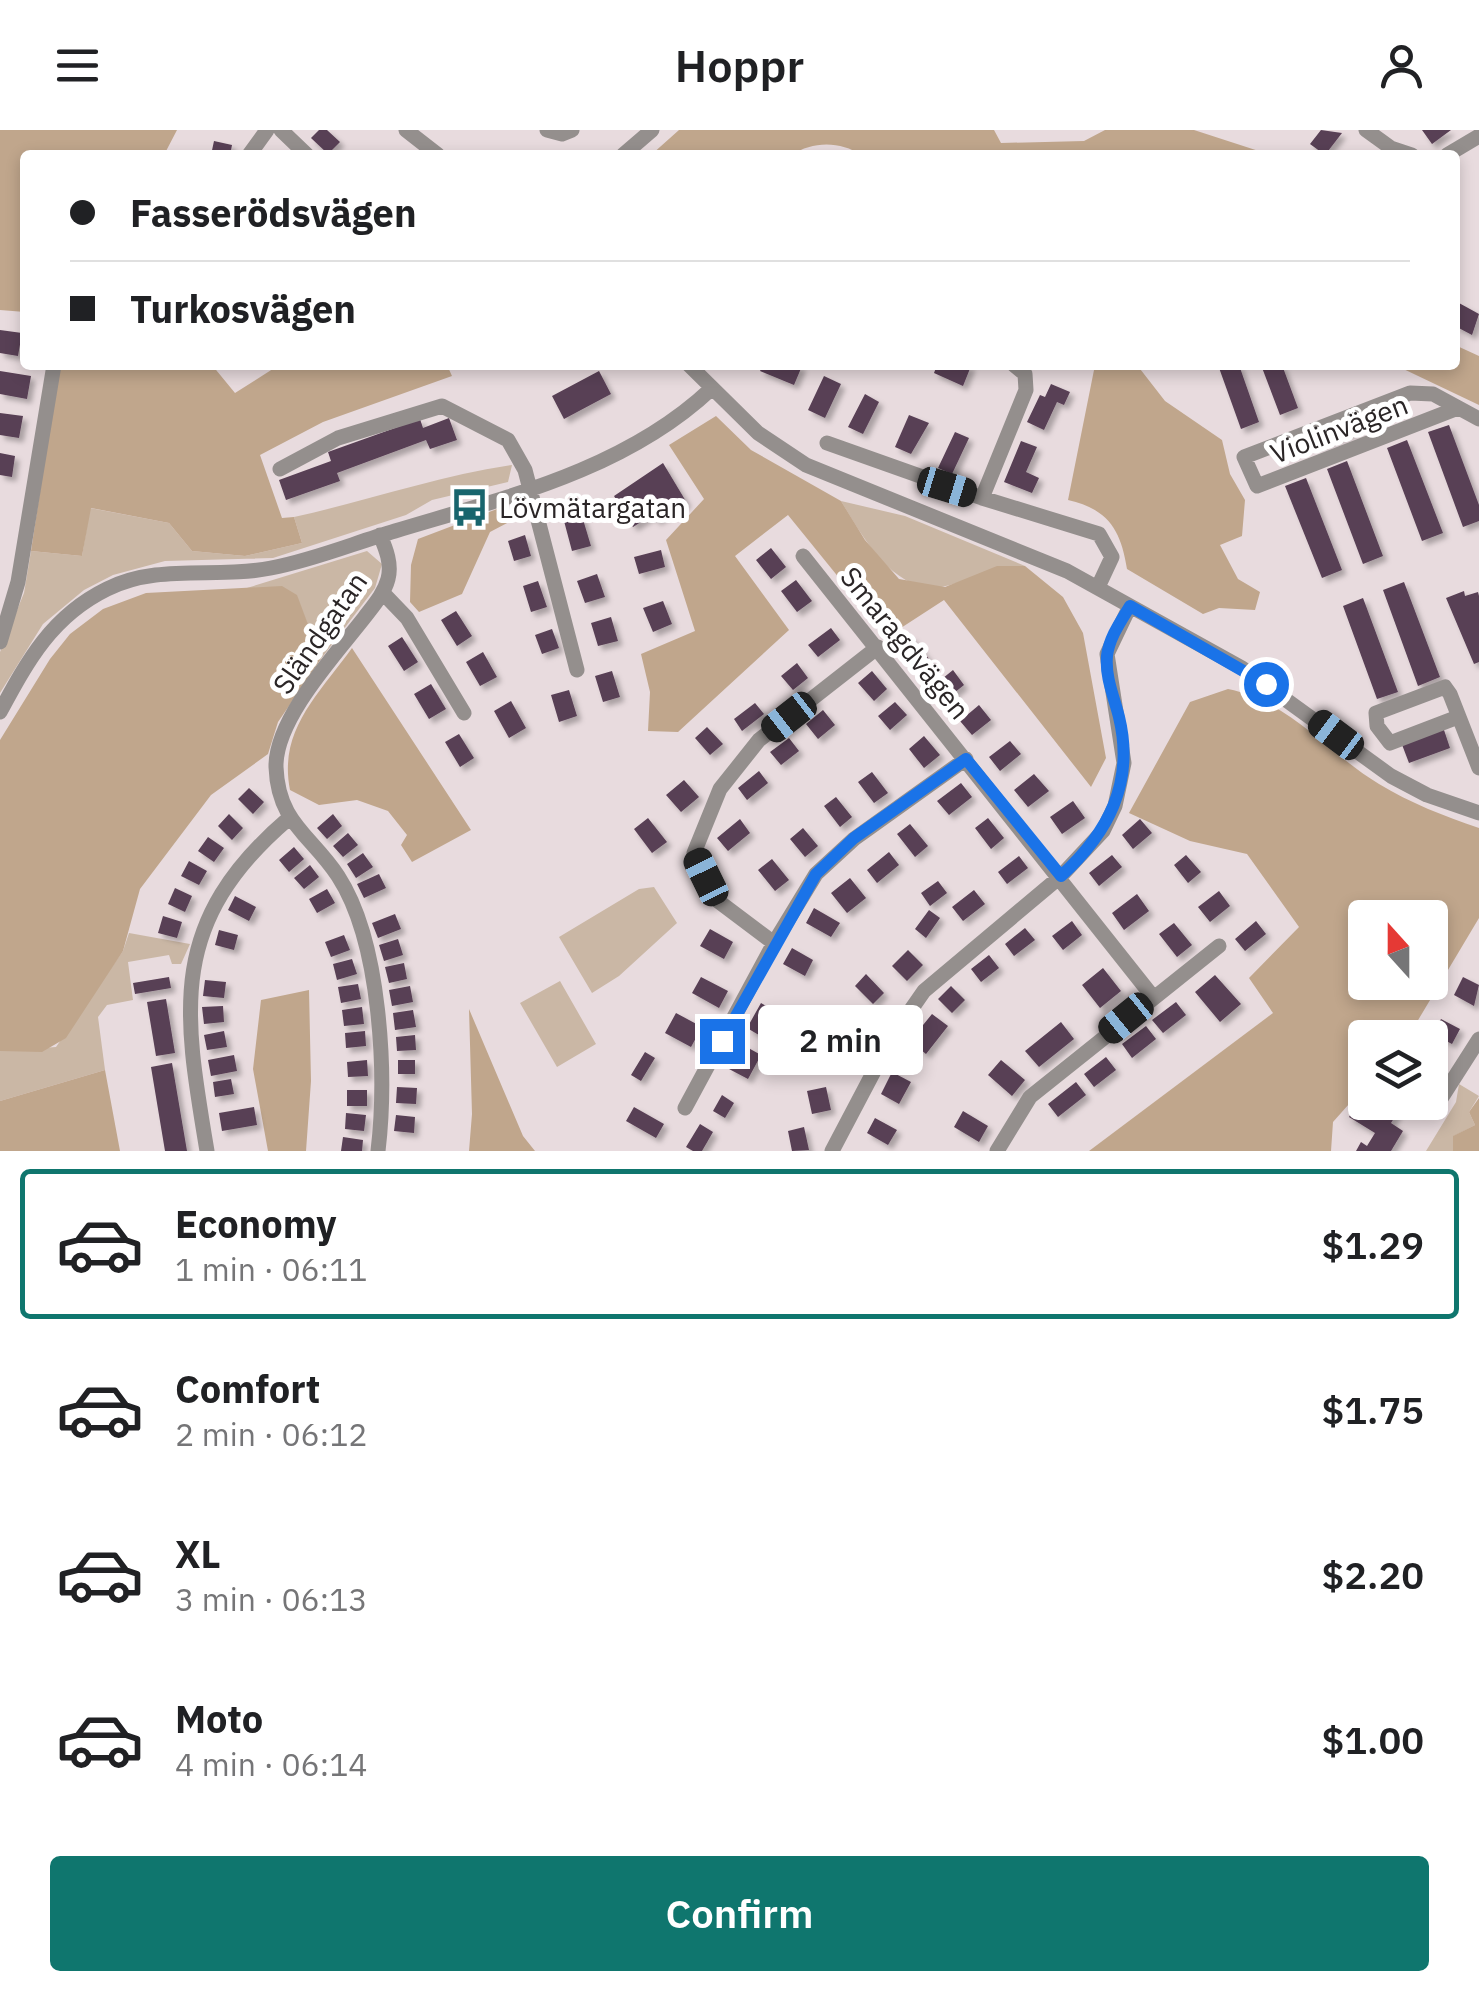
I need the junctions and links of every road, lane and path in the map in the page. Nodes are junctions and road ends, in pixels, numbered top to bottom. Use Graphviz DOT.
graph roads {
  1 [pos="281,130"];
  2 [pos="406,130"];
  3 [pos="547,130"];
  4 [pos="572,130"];
  5 [pos="652,130"];
  6 [pos="1366,130"];
  7 [pos="1479,136"];
  8 [pos="302,150"];
  9 [pos="432,150"];
  10 [pos="629,150"];
  11 [pos="1397,150"];
  12 [pos="1455,150"];
  13 [pos="53,370"];
  14 [pos="694,370"];
  15 [pos="1021,370"];
  16 [pos="711,388"];
  17 [pos="1458,408"];
  18 [pos="1479,419"];
  19 [pos="826,443"];
  20 [pos="280,470"];
  21 [pos="530,490"];
  22 [pos="982,498"];
  23 [pos="380,535"];
  24 [pos="803,556"];
  25 [pos="1098,587"];
  26 [pos="383,593"];
  27 [pos="1130,606"];
  28 [pos="0,642"];
  29 [pos="878,647"];
  30 [pos="578,670"];
  31 [pos="0,712"];
  32 [pos="464,713"];
  33 [pos="1458,717"];
  34 [pos="966,759"];
  35 [pos="1479,768"];
  36 [pos="1479,813"];
  37 [pos="288,819"];
  38 [pos="1061,876"];
  39 [pos="774,943"];
  40 [pos="1219,946"];
  41 [pos="1153,996"];
  42 [pos="1479,1039"];
  43 [pos="1448,1088"];
  44 [pos="686,1108"];
  45 [pos="207,1151"];
  46 [pos="378,1151"];
  47 [pos="832,1151"];
  48 [pos="997,1151"];
  1 -- 8 [label="street"];
  2 -- 9 [label="street"];
  3 -- 4 [label="street"];
  5 -- 10 [label="street"];
  6 -- 11 [label="street"];
  7 -- 12 [label="street"];
  13 -- 28 [label="street"];
  14 -- 16 [label="street"];
  15 -- 22 [label="street"];
  16 -- 21 [label="street"];
  16 -- 25 [label="street"];
  17 -- 17 [label="street, Violinvägen"];
  17 -- 18 [label="street, Violinvägen"];
  19 -- 22 [label="street"];
  20 -- 21 [label="street"];
  21 -- 23 [label="street"];
  21 -- 30 [label="street"];
  22 -- 25 [label="street"];
  23 -- 26 [label="street, Sländgatan"];
  23 -- 31 [label="street"];
  24 -- 29 [label="street, Smaragdvägen"];
  25 -- 27 [label="street"];
  26 -- 32 [label="street"];
  26 -- 37 [label="street, Sländgatan"];
  27 -- 36 [label="street"];
  27 -- 38 [label="street"];
  29 -- 34 [label="street, Smaragdvägen"];
  29 -- 39 [label="street"];
  33 -- 33 [label="street"];
  33 -- 35 [label="street"];
  34 -- 38 [label="street, Smaragdvägen"];
  34 -- 39 [label="street"];
  37 -- 45 [label="street"];
  37 -- 46 [label="street, Sländgatan"];
  38 -- 41 [label="street, Smaragdvägen"];
  38 -- 47 [label="street"];
  39 -- 44 [label="street"];
  40 -- 41 [label="street"];
  41 -- 48 [label="street"];
  42 -- 43 [label="street"];
}
